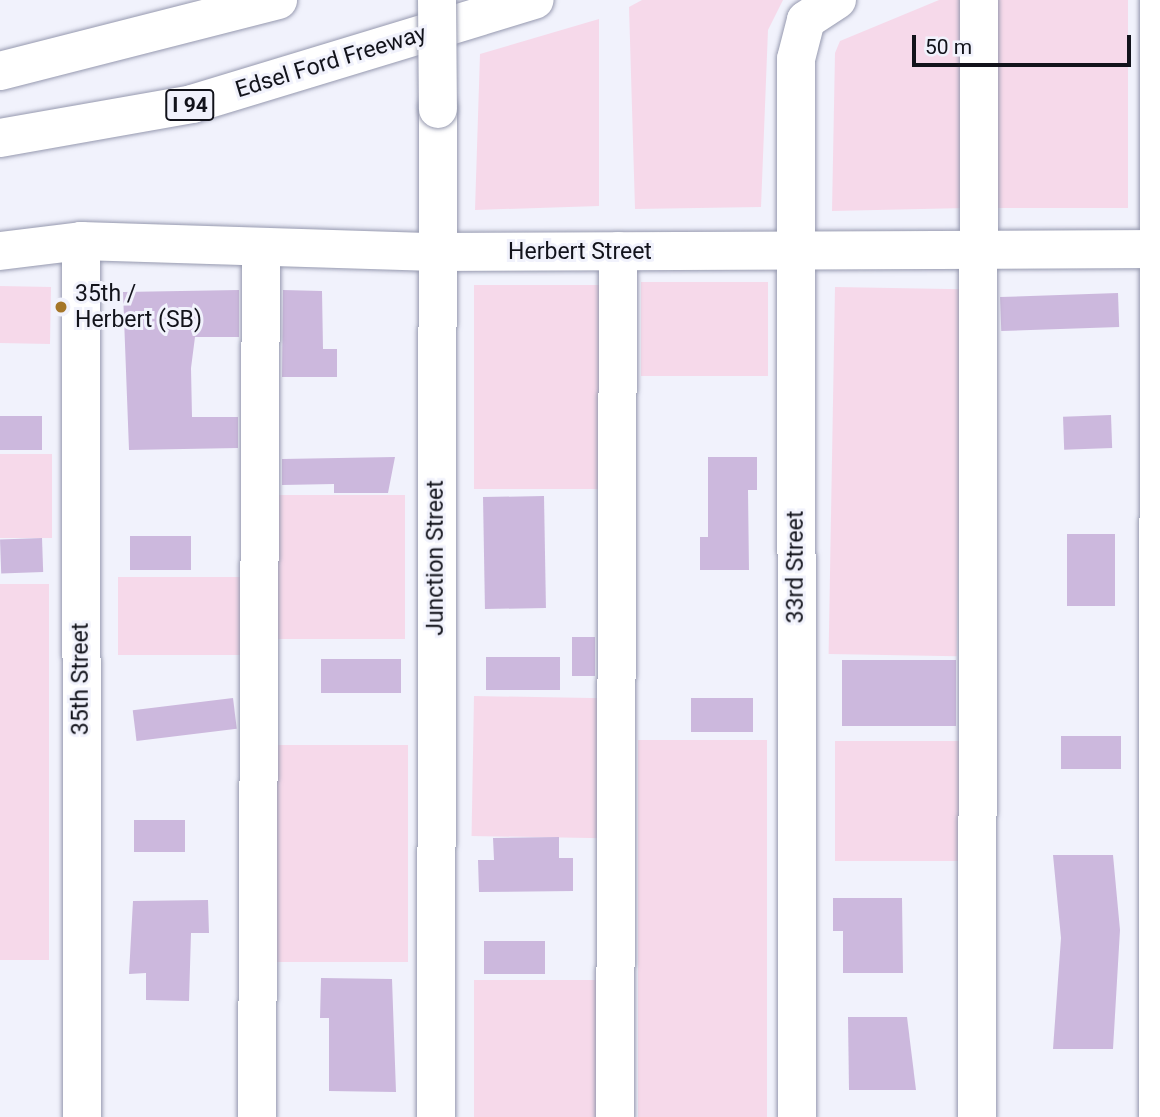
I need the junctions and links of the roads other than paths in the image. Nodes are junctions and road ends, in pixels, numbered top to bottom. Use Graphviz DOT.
graph roads {
  1 [pos="278,0"];
  2 [pos="437,0"];
  3 [pos="535,0"];
  4 [pos="979,0"];
  5 [pos="1159,0"];
  6 [pos="822,10"];
  7 [pos="0,71"];
  8 [pos="0,138"];
  9 [pos="81,241"];
  10 [pos="261,247"];
  11 [pos="1158,249"];
  12 [pos="979,250"];
  13 [pos="0,251"];
  14 [pos="618,251"];
  15 [pos="796,251"];
  16 [pos="435,252"];
  17 [pos="82,1117"];
  18 [pos="257,1117"];
  19 [pos="436,1117"];
  20 [pos="615,1117"];
  21 [pos="797,1117"];
  22 [pos="977,1117"];
  23 [pos="1158,1117"];
  1 -- 7 [label="main road"];
  2 -- 16 [label="main road, Junction Street, bridge"];
  3 -- 8 [label="main road, Edsel Ford Freeway / I 94"];
  4 -- 12 [label="main road"];
  5 -- 11 [label="main road"];
  6 -- 15 [label="main road, 33rd Street"];
  9 -- 10 [label="main road, Herbert Street"];
  9 -- 13 [label="main road, Herbert Street"];
  9 -- 17 [label="main road, 35th Street"];
  10 -- 16 [label="main road, Herbert Street"];
  10 -- 18 [label="main road"];
  11 -- 12 [label="main road, Herbert Street"];
  11 -- 23 [label="main road"];
  12 -- 15 [label="main road, Herbert Street"];
  12 -- 22 [label="main road"];
  14 -- 15 [label="main road, Herbert Street"];
  14 -- 16 [label="main road, Herbert Street"];
  14 -- 20 [label="main road"];
  15 -- 21 [label="main road, 33rd Street"];
  16 -- 19 [label="main road, Junction Street"];
}
